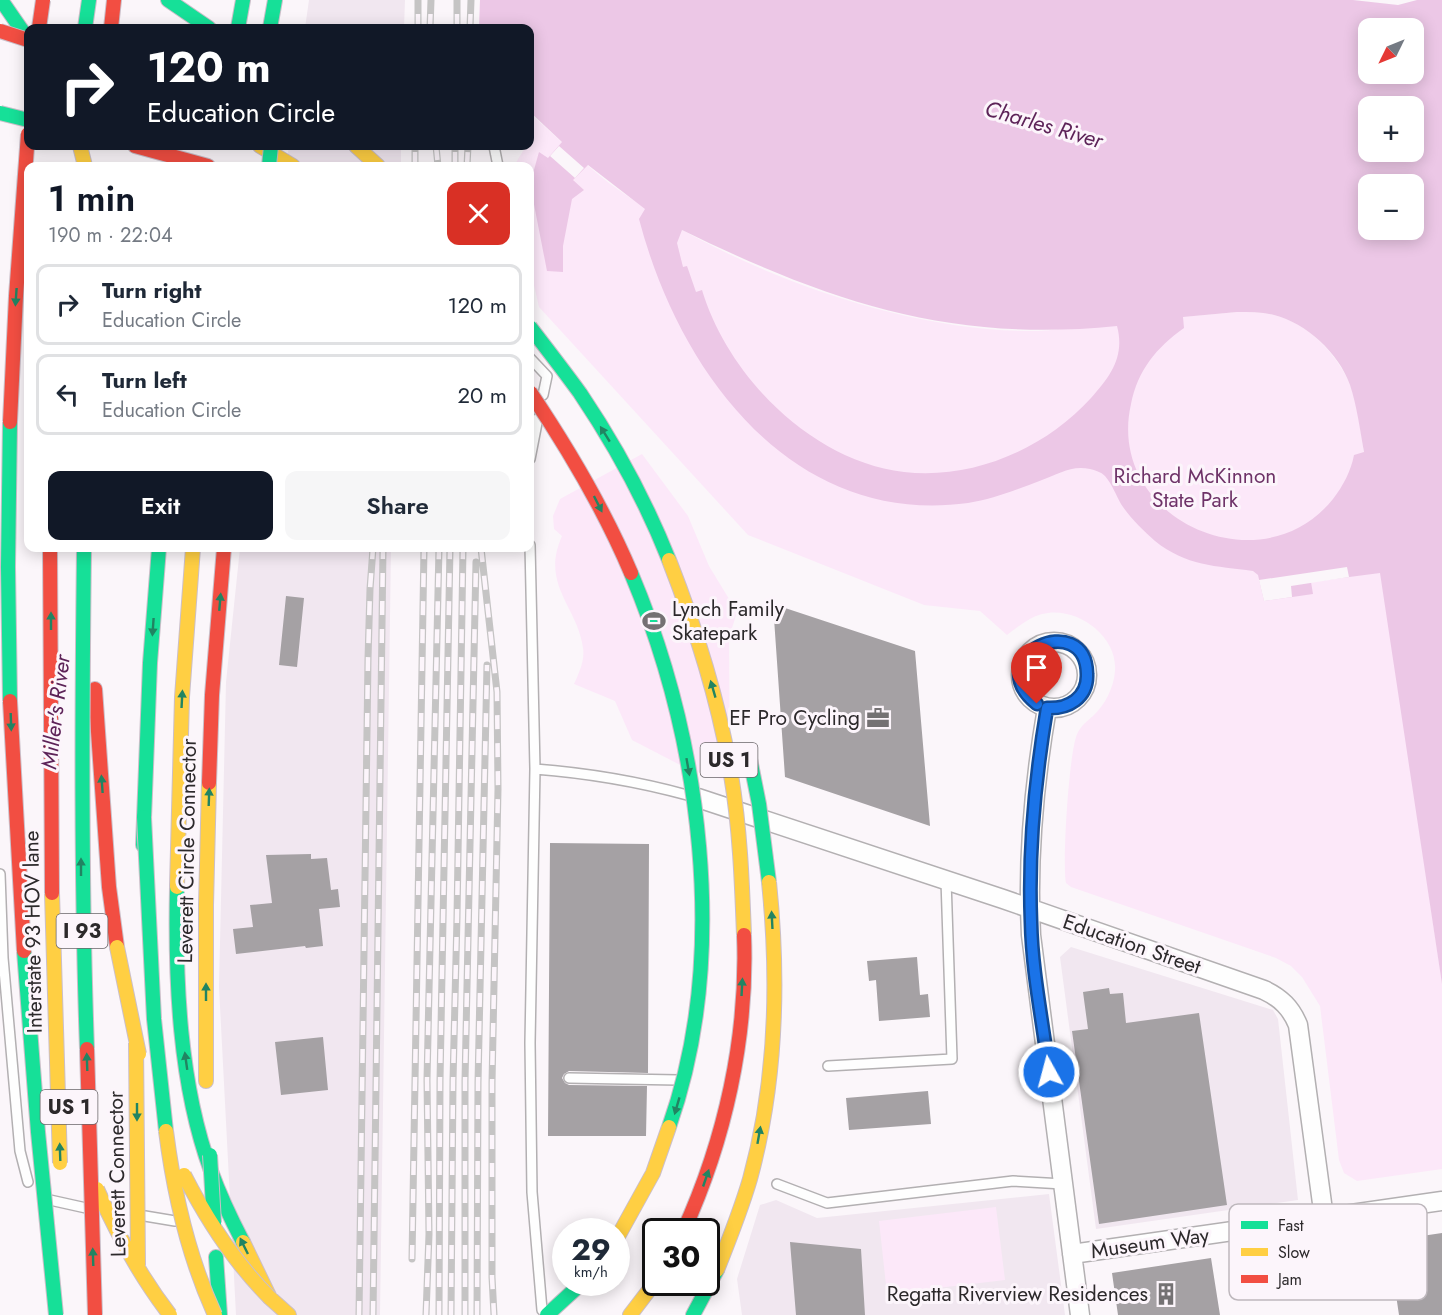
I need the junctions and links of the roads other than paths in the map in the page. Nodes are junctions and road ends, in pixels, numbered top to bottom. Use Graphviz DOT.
graph roads {
  1 [pos="1,0"];
  2 [pos="43,0"];
  3 [pos="89,0"];
  4 [pos="114,0"];
  5 [pos="168,0"];
  6 [pos="243,0"];
  7 [pos="275,0"];
  8 [pos="287,0"];
  9 [pos="40,24"];
  10 [pos="86,24"];
  11 [pos="111,24"];
  12 [pos="203,24"];
  13 [pos="239,24"];
  14 [pos="271,24"];
  15 [pos="284,24"];
  16 [pos="0,31"];
  17 [pos="24,34"];
  18 [pos="24,39"];
  19 [pos="0,113"];
  20 [pos="24,119"];
  21 [pos="153,150"];
  22 [pos="267,150"];
  23 [pos="360,150"];
  24 [pos="208,162"];
  25 [pos="286,162"];
  26 [pos="374,162"];
  27 [pos="24,191"];
  28 [pos="534,332"];
  29 [pos="534,362"];
  30 [pos="534,398"];
  31 [pos="534,415"];
  32 [pos="21,429"];
  33 [pos="534,439"];
  34 [pos="0,450"];
  35 [pos="571,453"];
  36 [pos="621,460"];
  37 [pos="50,552"];
  38 [pos="85,552"];
  39 [pos="85,552"];
  40 [pos="159,552"];
  41 [pos="193,552"];
  42 [pos="224,552"];
  43 [pos="530,552"];
  44 [pos="708,627"];
  45 [pos="1047,708"];
  46 [pos="746,737"];
  47 [pos="536,770"];
  48 [pos="698,798"];
  49 [pos="144,817"];
  50 [pos="0,874"];
  51 [pos="19,880"];
  52 [pos="946,880"];
  53 [pos="1030,909"];
  54 [pos="136,1032"];
  55 [pos="828,1066"];
  56 [pos="569,1078"];
  57 [pos="206,1090"];
  58 [pos="208,1112"];
  59 [pos="71,1113"];
  60 [pos="77,1131"];
  61 [pos="777,1184"];
  62 [pos="1063,1184"];
  63 [pos="1442,1201"];
  64 [pos="1322,1204"];
  65 [pos="1421,1204"];
  66 [pos="629,1218"];
  67 [pos="689,1218"];
  68 [pos="63,1221"];
  69 [pos="192,1223"];
  70 [pos="203,1225"];
  71 [pos="226,1228"];
  72 [pos="1229,1232"];
  73 [pos="63,1245"];
  74 [pos="1072,1254"];
  75 [pos="140,1292"];
  76 [pos="568,1296"];
  77 [pos="645,1296"];
  78 [pos="270,1298"];
  79 [pos="56,1315"];
  80 [pos="66,1315"];
  81 [pos="95,1315"];
  82 [pos="170,1315"];
  83 [pos="217,1315"];
  84 [pos="289,1315"];
  85 [pos="543,1315"];
  86 [pos="548,1315"];
  87 [pos="630,1315"];
  88 [pos="693,1315"];
  89 [pos="1080,1315"];
  1 -- 17 [label="highway"];
  2 -- 9 [label="highway, bridge"];
  3 -- 10 [label="highway"];
  4 -- 11 [label="highway"];
  5 -- 12 [label="highway"];
  6 -- 13 [label="highway"];
  7 -- 14 [label="highway"];
  8 -- 15 [label="highway"];
  16 -- 18 [label="highway, bridge"];
  19 -- 20 [label="highway, bridge"];
  21 -- 24 [label="highway"];
  22 -- 25 [label="highway"];
  23 -- 26 [label="highway"];
  27 -- 51 [label="highway, one-way, bridge"];
  36 -- 28 [label="highway, US 1, one-way, bridge"];
  29 -- 33 [label="lane"];
  30 -- 35 [label="highway, US 1, bridge"];
  31 -- 35 [label="highway, bridge"];
  32 -- 34 [label="highway"];
  35 -- 66 [label="highway, US 1, one-way, bridge"];
  36 -- 44 [label="highway, bridge"];
  67 -- 36 [label="highway, US 1, one-way, bridge"];
  68 -- 37 [label="highway, Interstate 93 HOV lane / I 93, one-way, bridge"];
  78 -- 38 [label="highway, one-way, bridge"];
  81 -- 39 [label="highway, I 93, one-way, bridge"];
  40 -- 49 [label="highway, Leverett Circle Connector, one-way"];
  78 -- 41 [label="highway, one-way, bridge"];
  57 -- 42 [label="highway, Leverett Circle Connector, one-way"];
  43 -- 47 [label="lane"];
  45 -- 53 [label="street"];
  88 -- 46 [label="highway, one-way, bridge"];
  47 -- 48 [label="lane"];
  47 -- 85 [label="lane"];
  48 -- 52 [label="street, Education Street"];
  48 -- 56 [label="lane"];
  49 -- 54 [label="highway, Leverett Circle Connector, bridge"];
  49 -- 83 [label="highway, bridge"];
  50 -- 69 [label="lane"];
  51 -- 59 [label="highway, US 1, bridge"];
  51 -- 79 [label="highway, bridge"];
  52 -- 53 [label="street, Education Street"];
  52 -- 55 [label="lane"];
  53 -- 62 [label="street"];
  53 -- 64 [label="street, Education Street"];
  54 -- 75 [label="highway, Leverett Connector, one-way, bridge"];
  58 -- 83 [label="highway, bridge"];
  60 -- 82 [label="highway, US 1, bridge"];
  61 -- 62 [label="lane"];
  62 -- 74 [label="street"];
  63 -- 65 [label="street, Museum Way"];
  70 -- 71 [label="lane"];
  72 -- 74 [label="street, Museum Way"];
  73 -- 80 [label="highway"];
  74 -- 89 [label="street"];
  76 -- 86 [label="highway"];
  77 -- 87 [label="highway"];
  78 -- 84 [label="highway"];
}
